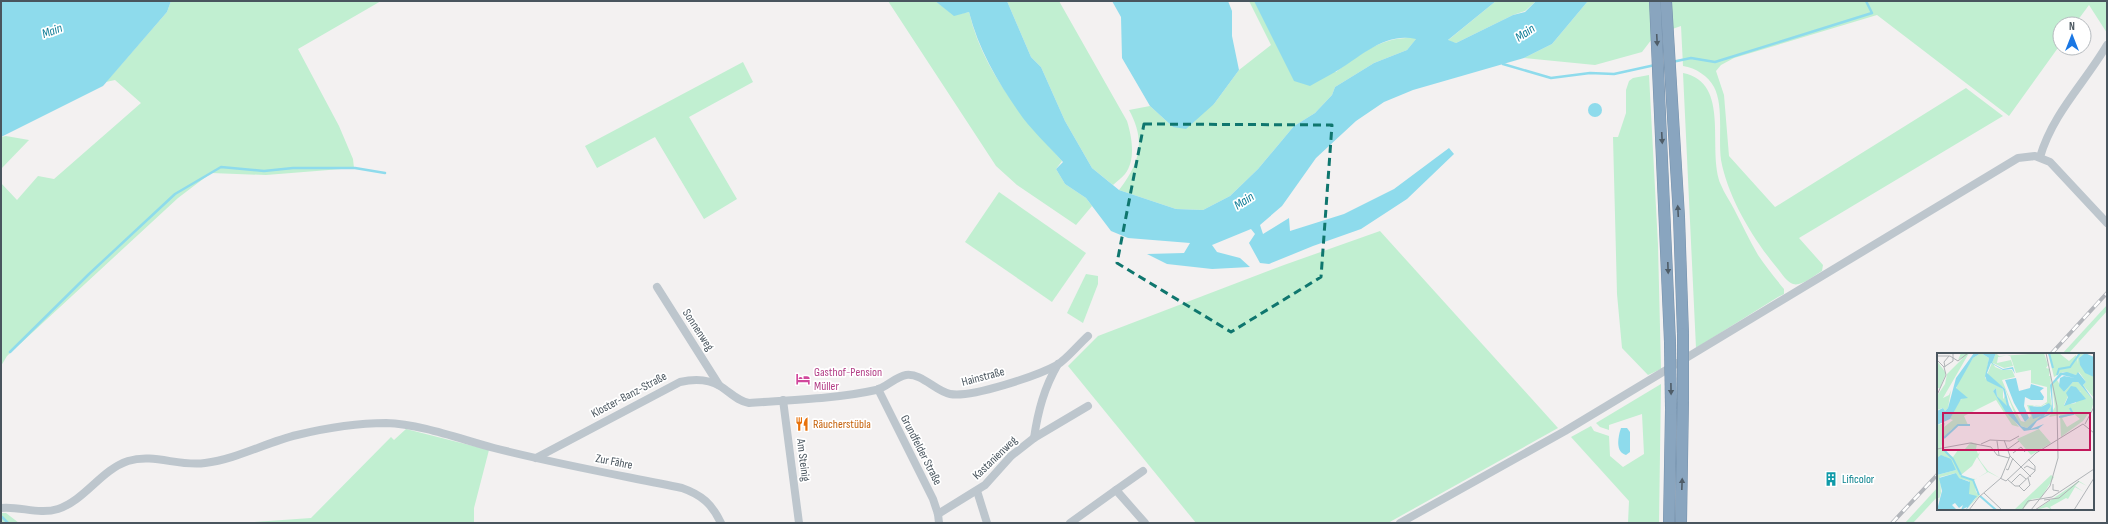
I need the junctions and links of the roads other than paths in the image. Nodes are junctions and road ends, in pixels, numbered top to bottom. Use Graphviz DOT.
graph roads {
  1 [pos="1655,1"];
  2 [pos="1666,1"];
  3 [pos="2107,45"];
  4 [pos="2037,157"];
  5 [pos="2107,223"];
  6 [pos="657,287"];
  7 [pos="1088,336"];
  8 [pos="1058,364"];
  9 [pos="720,386"];
  10 [pos="878,389"];
  11 [pos="783,400"];
  12 [pos="1088,406"];
  13 [pos="1034,438"];
  14 [pos="536,458"];
  15 [pos="1143,471"];
  16 [pos="1116,490"];
  17 [pos="977,492"];
  18 [pos="1,508"];
  19 [pos="938,514"];
  20 [pos="721,523"];
  21 [pos="799,523"];
  22 [pos="939,523"];
  23 [pos="987,523"];
  24 [pos="1070,523"];
  25 [pos="1145,523"];
  26 [pos="1400,523"];
  27 [pos="1669,523"];
  28 [pos="1681,523"];
  1 -- 27 [label="highway, one-way, bridge"];
  28 -- 2 [label="highway, one-way, bridge"];
  3 -- 4 [label="street"];
  4 -- 5 [label="street"];
  4 -- 26 [label="street"];
  6 -- 9 [label="street, Sonnenweg"];
  7 -- 8 [label="street, Hainstraße"];
  8 -- 10 [label="street, Hainstraße"];
  8 -- 13 [label="street"];
  9 -- 11 [label="street, Kloster-Banz-Straße"];
  9 -- 14 [label="street, Kloster-Banz-Straße"];
  10 -- 11 [label="street, Kloster-Banz-Straße"];
  10 -- 19 [label="street, Grundfelder Straße"];
  11 -- 21 [label="street, Am Steinig"];
  12 -- 13 [label="street, Kastanienweg"];
  13 -- 17 [label="street, Kastanienweg"];
  14 -- 18 [label="street, Zur Fähre"];
  14 -- 20 [label="street, Zur Fähre"];
  15 -- 16 [label="street"];
  16 -- 24 [label="street"];
  16 -- 25 [label="street"];
  17 -- 19 [label="street, Kastanienweg"];
  17 -- 23 [label="street"];
  19 -- 22 [label="street, Grundfelder Straße"];
}
